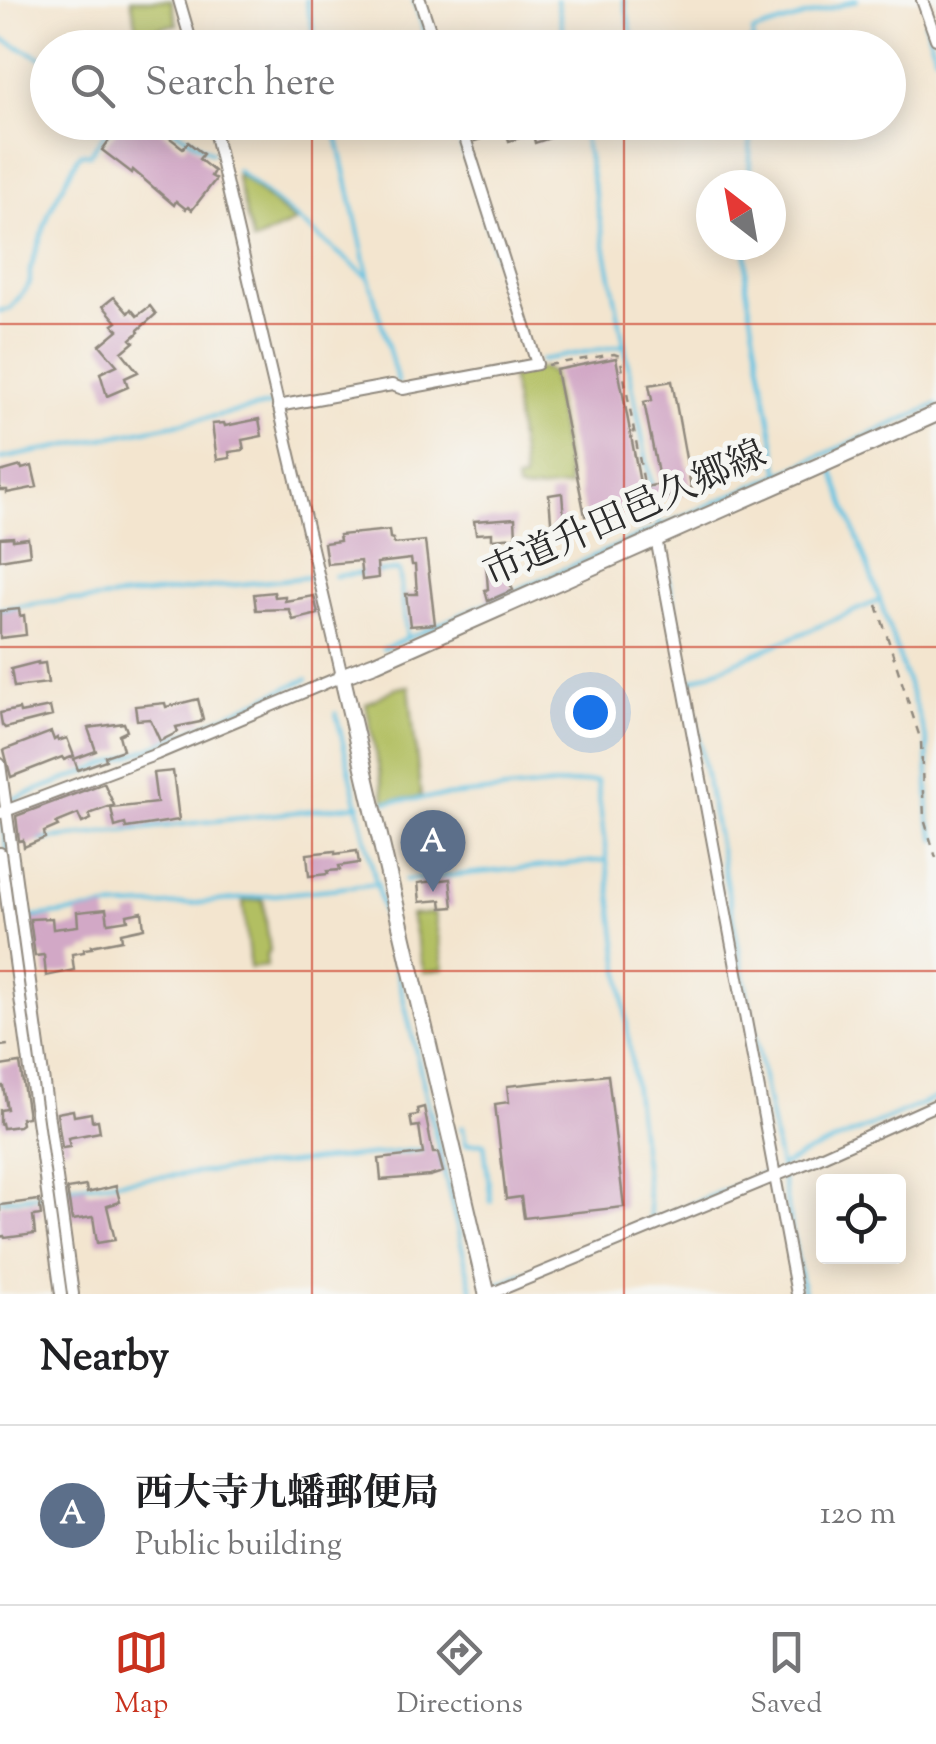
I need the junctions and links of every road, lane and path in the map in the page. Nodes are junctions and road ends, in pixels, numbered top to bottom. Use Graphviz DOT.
graph roads {
  1 [pos="180,0"];
  2 [pos="420,0"];
  3 [pos="922,0"];
  4 [pos="188,30"];
  5 [pos="430,30"];
  6 [pos="936,39"];
  7 [pos="216,140"];
  8 [pos="466,140"];
  9 [pos="536,362"];
  10 [pos="278,406"];
  11 [pos="936,414"];
  12 [pos="658,535"];
  13 [pos="877,605"];
  14 [pos="342,676"];
  15 [pos="0,764"];
  16 [pos="3,812"];
  17 [pos="0,853"];
  18 [pos="936,858"];
  19 [pos="26,1042"];
  20 [pos="0,1046"];
  21 [pos="936,1105"];
  22 [pos="776,1172"];
  23 [pos="61,1294"];
  24 [pos="73,1294"];
  25 [pos="488,1294"];
  26 [pos="797,1294"];
  1 -- 4 [label="street"];
  2 -- 5 [label="street"];
  3 -- 6 [label="street"];
  7 -- 10 [label="street"];
  8 -- 9 [label="street"];
  9 -- 10 [label="street"];
  9 -- 12 [label="path"];
  10 -- 14 [label="street"];
  11 -- 12 [label="street, 市道升田邑久郷線"];
  12 -- 14 [label="street, 市道升田邑久郷線"];
  12 -- 22 [label="street"];
  13 -- 18 [label="path"];
  14 -- 16 [label="street"];
  14 -- 25 [label="street"];
  15 -- 16 [label="street"];
  16 -- 24 [label="street"];
  17 -- 19 [label="street"];
  19 -- 20 [label="path"];
  19 -- 23 [label="street"];
  21 -- 22 [label="street"];
  22 -- 25 [label="street"];
  22 -- 26 [label="street"];
}
